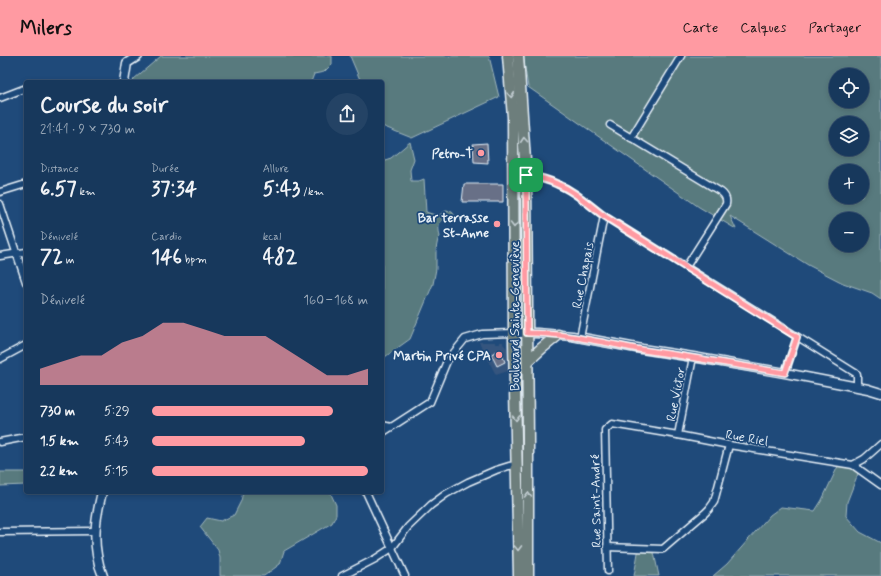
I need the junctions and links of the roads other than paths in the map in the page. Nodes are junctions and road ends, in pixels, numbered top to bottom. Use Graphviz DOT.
graph roads {
  1 [pos="138,56"];
  2 [pos="508,56"];
  3 [pos="518,56"];
  4 [pos="681,56"];
  5 [pos="127,59"];
  6 [pos="124,80"];
  7 [pos="24,89"];
  8 [pos="0,98"];
  9 [pos="610,126"];
  10 [pos="631,138"];
  11 [pos="526,175"];
  12 [pos="24,185"];
  13 [pos="0,192"];
  14 [pos="0,204"];
  15 [pos="604,216"];
  16 [pos="24,252"];
  17 [pos="17,254"];
  18 [pos="0,256"];
  19 [pos="686,267"];
  20 [pos="24,276"];
  21 [pos="527,333"];
  22 [pos="514,334"];
  23 [pos="558,335"];
  24 [pos="797,337"];
  25 [pos="580,338"];
  26 [pos="24,346"];
  27 [pos="693,357"];
  28 [pos="0,359"];
  29 [pos="528,361"];
  30 [pos="785,373"];
  31 [pos="856,387"];
  32 [pos="881,393"];
  33 [pos="384,425"];
  34 [pos="391,426"];
  35 [pos="605,430"];
  36 [pos="384,431"];
  37 [pos="678,435"];
  38 [pos="24,437"];
  39 [pos="0,442"];
  40 [pos="881,444"];
  41 [pos="729,445"];
  42 [pos="516,465"];
  43 [pos="853,466"];
  44 [pos="881,485"];
  45 [pos="102,494"];
  46 [pos="367,494"];
  47 [pos="95,531"];
  48 [pos="0,532"];
  49 [pos="606,547"];
  50 [pos="392,548"];
  51 [pos="608,571"];
  52 [pos="103,576"];
  53 [pos="342,576"];
  54 [pos="405,576"];
  55 [pos="519,576"];
  56 [pos="528,576"];
  1 -- 5 [label="street"];
  2 -- 22 [label="main road, Boulevard Sainte-Geneviève, one-way"];
  11 -- 3 [label="main road, Boulevard Sainte-Geneviève, one-way"];
  4 -- 10 [label="street"];
  5 -- 6 [label="street"];
  7 -- 8 [label="street"];
  9 -- 10 [label="street"];
  10 -- 19 [label="street"];
  11 -- 15 [label="street"];
  11 -- 21 [label="main road, Boulevard Sainte-Geneviève"];
  12 -- 13 [label="street"];
  14 -- 17 [label="street"];
  15 -- 19 [label="street"];
  15 -- 25 [label="street, Rue Chapais"];
  16 -- 17 [label="street"];
  17 -- 18 [label="street"];
  17 -- 20 [label="street"];
  19 -- 24 [label="street"];
  21 -- 22 [label="street"];
  21 -- 23 [label="street"];
  21 -- 29 [label="main road, Boulevard Sainte-Geneviève"];
  22 -- 34 [label="street"];
  22 -- 42 [label="main road, Boulevard Sainte-Geneviève, one-way"];
  23 -- 25 [label="street"];
  23 -- 29 [label="main road"];
  24 -- 30 [label="street"];
  24 -- 31 [label="street"];
  25 -- 27 [label="street"];
  26 -- 28 [label="street"];
  27 -- 30 [label="street"];
  27 -- 37 [label="street, Rue Victor"];
  56 -- 29 [label="main road, Boulevard Sainte-Geneviève, one-way"];
  30 -- 31 [label="street"];
  31 -- 32 [label="street"];
  33 -- 34 [label="street"];
  34 -- 36 [label="street"];
  35 -- 37 [label="street, Rue Riel"];
  35 -- 49 [label="street, Rue Saint-André"];
  37 -- 41 [label="street, Rue Riel"];
  38 -- 39 [label="street"];
  40 -- 43 [label="street"];
  41 -- 43 [label="street, Rue Riel"];
  41 -- 49 [label="street"];
  42 -- 50 [label="street"];
  42 -- 55 [label="main road, Boulevard Sainte-Geneviève, one-way"];
  43 -- 44 [label="street, Rue Riel"];
  45 -- 47 [label="street"];
  46 -- 50 [label="street"];
  47 -- 48 [label="street"];
  47 -- 52 [label="street"];
  49 -- 51 [label="street, Rue Saint-André"];
  50 -- 53 [label="street"];
  50 -- 54 [label="street"];
}
